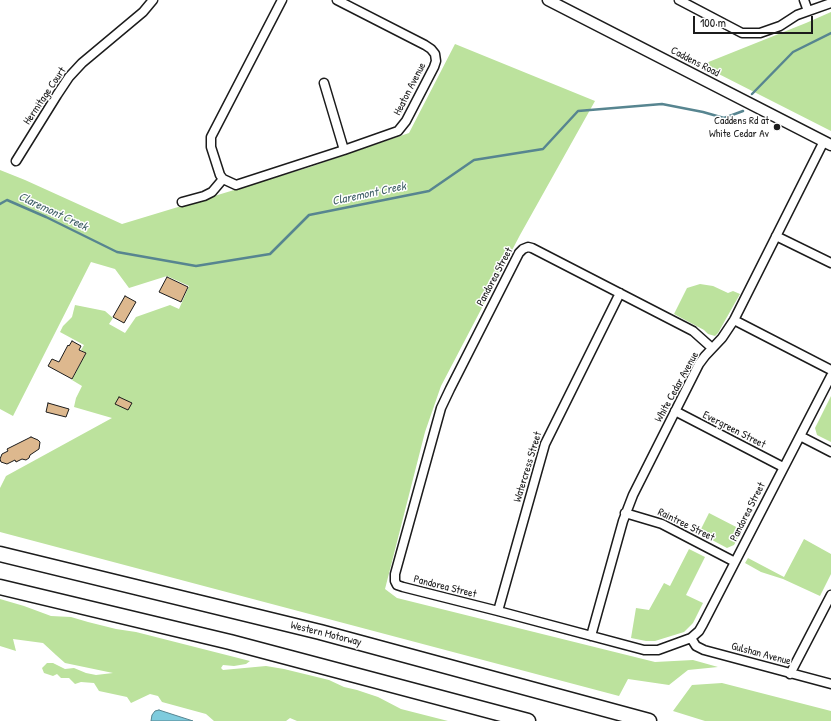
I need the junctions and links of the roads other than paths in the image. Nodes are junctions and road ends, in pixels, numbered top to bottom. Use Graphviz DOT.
graph roads {
  1 [pos="153,0"];
  2 [pos="282,0"];
  3 [pos="337,0"];
  4 [pos="548,0"];
  5 [pos="679,0"];
  6 [pos="804,0"];
  7 [pos="831,3"];
  8 [pos="808,11"];
  9 [pos="324,83"];
  10 [pos="828,143"];
  11 [pos="344,150"];
  12 [pos="16,161"];
  13 [pos="223,179"];
  14 [pos="182,202"];
  15 [pos="776,236"];
  16 [pos="831,263"];
  17 [pos="620,293"];
  18 [pos="734,320"];
  19 [pos="712,348"];
  20 [pos="831,370"];
  21 [pos="831,376"];
  22 [pos="675,411"];
  23 [pos="800,436"];
  24 [pos="831,452"];
  25 [pos="783,467"];
  26 [pos="625,513"];
  27 [pos="0,554"];
  28 [pos="735,562"];
  29 [pos="0,587"];
  30 [pos="831,594"];
  31 [pos="498,611"];
  32 [pos="591,636"];
  33 [pos="691,638"];
  34 [pos="790,674"];
  35 [pos="831,684"];
  36 [pos="528,721"];
  37 [pos="649,721"];
  1 -- 12 [label="street, Hermitage Court"];
  2 -- 13 [label="street"];
  3 -- 11 [label="street, Heaton Avenue"];
  4 -- 10 [label="street, Caddens Road"];
  5 -- 8 [label="street"];
  6 -- 8 [label="street"];
  7 -- 8 [label="street"];
  9 -- 11 [label="street"];
  10 -- 15 [label="street, White Cedar Avenue"];
  11 -- 13 [label="street, Heaton Avenue"];
  13 -- 14 [label="street"];
  15 -- 16 [label="street"];
  15 -- 18 [label="street, White Cedar Avenue"];
  17 -- 19 [label="street, Pandorea Street"];
  17 -- 31 [label="street, Watercress Street"];
  17 -- 31 [label="street, Pandorea Street"];
  18 -- 19 [label="street, White Cedar Avenue"];
  18 -- 20 [label="street"];
  19 -- 22 [label="street, White Cedar Avenue"];
  21 -- 23 [label="street, Pandorea Street"];
  22 -- 25 [label="street, Evergreen Street"];
  22 -- 26 [label="street, White Cedar Avenue"];
  23 -- 24 [label="street"];
  23 -- 25 [label="street, Pandorea Street"];
  25 -- 28 [label="street, Pandorea Street"];
  26 -- 28 [label="street, Raintree Street"];
  26 -- 32 [label="street, White Cedar Avenue"];
  27 -- 37 [label="highway, Western Motorway"];
  28 -- 33 [label="street, Pandorea Street"];
  29 -- 36 [label="highway"];
  30 -- 34 [label="street"];
  31 -- 32 [label="street, Pandorea Street"];
  32 -- 33 [label="street, Pandorea Street"];
  33 -- 34 [label="street, Gulshan Avenue"];
  34 -- 35 [label="street, Gulshan Avenue"];
}
